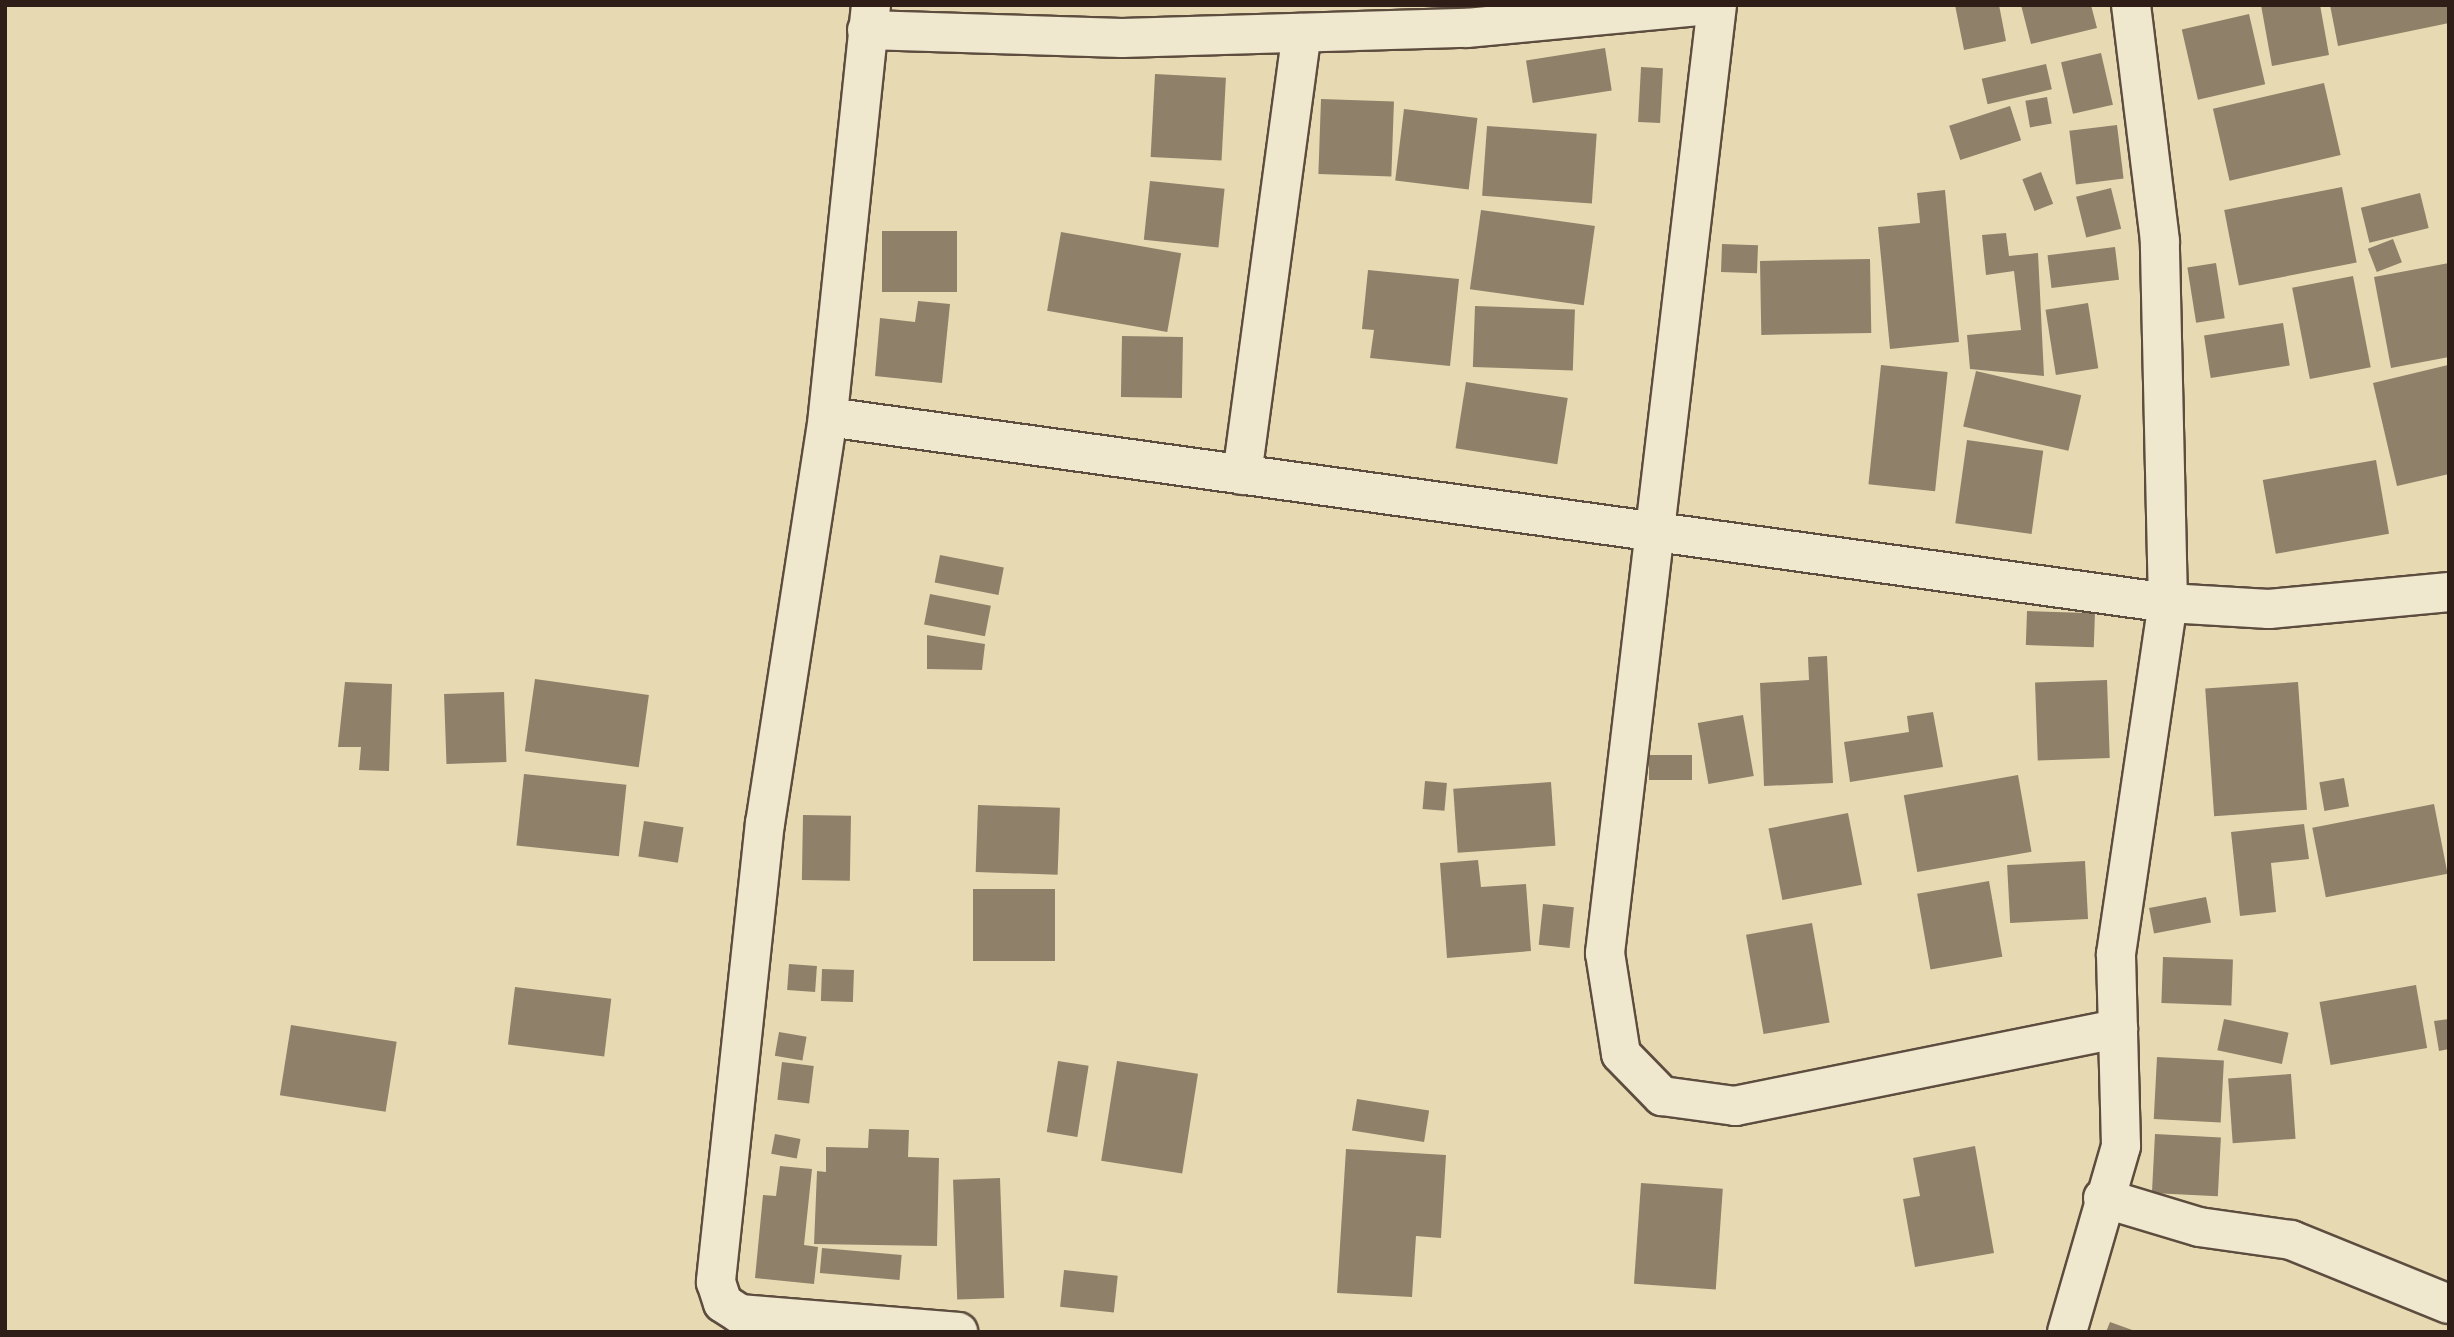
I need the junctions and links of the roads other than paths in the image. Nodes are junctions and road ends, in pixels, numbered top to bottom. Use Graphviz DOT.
graph roads {
  1 [pos="1711,5"];
  2 [pos="1717,5"];
  3 [pos="2132,5"];
  4 [pos="869,18"];
  5 [pos="1302,33"];
  6 [pos="828,417"];
  7 [pos="1242,475"];
  8 [pos="1653,532"];
  9 [pos="2449,592"];
  10 [pos="2168,603"];
  11 [pos="2118,1029"];
  12 [pos="2103,1198"];
  13 [pos="2449,1304"];
  14 [pos="958,1332"];
  15 [pos="2067,1332"];
  1 -- 5 [label="street"];
  2 -- 8 [label="street"];
  3 -- 10 [label="street"];
  4 -- 5 [label="street"];
  4 -- 6 [label="street"];
  5 -- 7 [label="street"];
  6 -- 7 [label="street"];
  6 -- 14 [label="street"];
  7 -- 8 [label="street"];
  8 -- 10 [label="street"];
  8 -- 11 [label="street"];
  9 -- 10 [label="street"];
  10 -- 11 [label="street"];
  11 -- 12 [label="street"];
  12 -- 13 [label="street"];
  12 -- 15 [label="street"];
}
